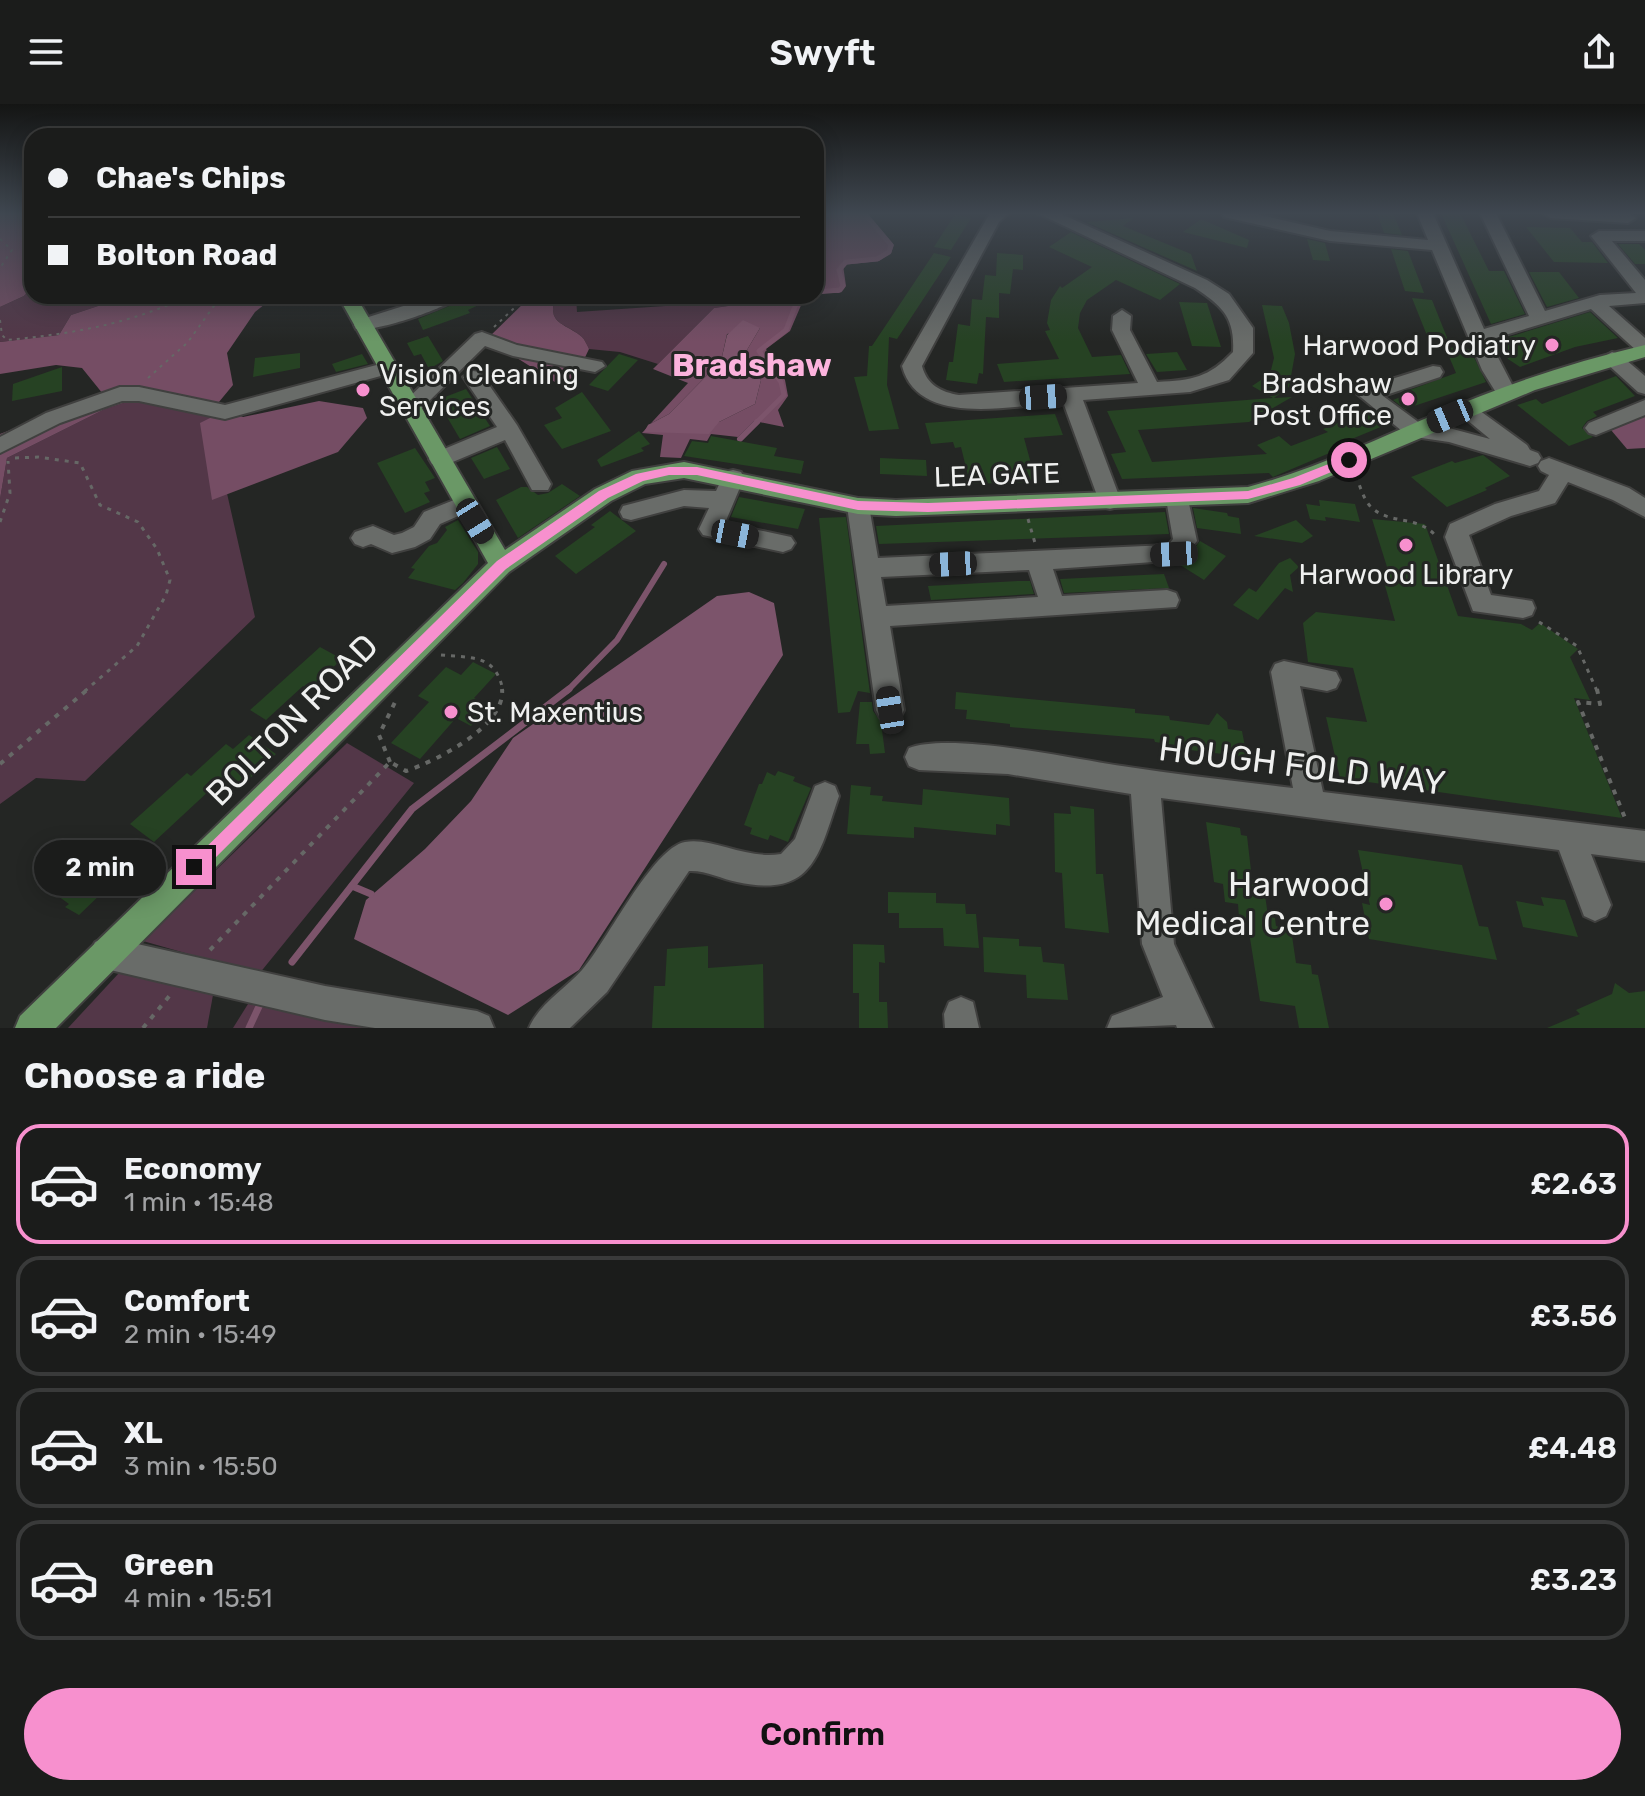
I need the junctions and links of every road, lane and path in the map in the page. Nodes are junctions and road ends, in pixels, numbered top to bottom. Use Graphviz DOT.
graph roads {
  1 [pos="971,256"];
  2 [pos="1140,256"];
  3 [pos="1444,256"];
  4 [pos="1509,256"];
  5 [pos="1616,256"];
  6 [pos="1645,292"];
  7 [pos="1645,298"];
  8 [pos="1595,303"];
  9 [pos="174,304"];
  10 [pos="215,304"];
  11 [pos="351,304"];
  12 [pos="432,304"];
  13 [pos="518,304"];
  14 [pos="1122,316"];
  15 [pos="1540,319"];
  16 [pos="0,320"];
  17 [pos="363,325"];
  18 [pos="1477,337"];
  19 [pos="482,338"];
  20 [pos="1645,349"];
  21 [pos="1612,358"];
  22 [pos="595,366"];
  23 [pos="388,368"];
  24 [pos="1433,372"];
  25 [pos="473,377"];
  26 [pos="1645,387"];
  27 [pos="1151,390"];
  28 [pos="139,394"];
  29 [pos="1507,394"];
  30 [pos="1071,395"];
  31 [pos="1645,407"];
  32 [pos="410,408"];
  33 [pos="1458,413"];
  34 [pos="1596,428"];
  35 [pos="510,430"];
  36 [pos="1415,431"];
  37 [pos="0,446"];
  38 [pos="1530,458"];
  39 [pos="440,459"];
  40 [pos="1349,460"];
  41 [pos="1562,471"];
  42 [pos="733,478"];
  43 [pos="540,484"];
  44 [pos="1177,499"];
  45 [pos="723,500"];
  46 [pos="1110,501"];
  47 [pos="464,504"];
  48 [pos="1023,504"];
  49 [pos="858,506"];
  50 [pos="1645,509"];
  51 [pos="631,512"];
  52 [pos="0,522"];
  53 [pos="363,538"];
  54 [pos="783,543"];
  55 [pos="1439,546"];
  56 [pos="1039,560"];
  57 [pos="501,565"];
  58 [pos="868,568"];
  59 [pos="1167,600"];
  60 [pos="1053,605"];
  61 [pos="1526,614"];
  62 [pos="875,617"];
  63 [pos="442,655"];
  64 [pos="421,659"];
  65 [pos="1327,680"];
  66 [pos="399,696"];
  67 [pos="890,710"];
  68 [pos="919,757"];
  69 [pos="390,762"];
  70 [pos="0,764"];
  71 [pos="1145,783"];
  72 [pos="825,796"];
  73 [pos="1311,804"];
  74 [pos="1626,822"];
  75 [pos="1569,836"];
  76 [pos="1645,846"];
  77 [pos="1595,905"];
  78 [pos="106,953"];
  79 [pos="189,972"];
  80 [pos="1190,1017"];
  81 [pos="32,1028"];
  82 [pos="143,1028"];
  83 [pos="477,1028"];
  84 [pos="546,1028"];
  85 [pos="1124,1028"];
  1 -- 30 [label="street"];
  2 -- 27 [label="street"];
  3 -- 18 [label="street"];
  4 -- 15 [label="street"];
  5 -- 6 [label="street"];
  7 -- 8 [label="street"];
  8 -- 15 [label="street"];
  8 -- 20 [label="street"];
  9 -- 16 [label="path"];
  10 -- 28 [label="path"];
  11 -- 17 [label="main road"];
  12 -- 17 [label="street"];
  13 -- 19 [label="path"];
  14 -- 27 [label="street"];
  15 -- 18 [label="street"];
  17 -- 23 [label="main road"];
  18 -- 29 [label="street"];
  19 -- 22 [label="street"];
  19 -- 32 [label="street"];
  20 -- 21 [label="main road, LEA GATE"];
  21 -- 26 [label="street"];
  21 -- 29 [label="main road, LEA GATE"];
  23 -- 28 [label="street"];
  23 -- 32 [label="main road"];
  24 -- 36 [label="street"];
  25 -- 35 [label="street"];
  27 -- 30 [label="street"];
  28 -- 37 [label="street"];
  29 -- 33 [label="main road, LEA GATE"];
  30 -- 46 [label="street"];
  31 -- 34 [label="street"];
  32 -- 39 [label="main road"];
  33 -- 36 [label="main road, LEA GATE"];
  33 -- 38 [label="street"];
  35 -- 39 [label="street"];
  35 -- 43 [label="street"];
  36 -- 38 [label="street"];
  36 -- 40 [label="main road, LEA GATE"];
  38 -- 41 [label="street"];
  39 -- 47 [label="main road"];
  40 -- 44 [label="main road, LEA GATE"];
  40 -- 55 [label="path"];
  41 -- 50 [label="street"];
  41 -- 61 [label="street"];
  42 -- 45 [label="street"];
  42 -- 49 [label="main road, LEA GATE"];
  42 -- 57 [label="main road, LEA GATE"];
  44 -- 46 [label="main road, LEA GATE"];
  44 -- 56 [label="street"];
  45 -- 51 [label="street"];
  45 -- 54 [label="street"];
  46 -- 48 [label="main road, LEA GATE"];
  47 -- 53 [label="street"];
  47 -- 57 [label="main road"];
  48 -- 49 [label="main road, LEA GATE"];
  48 -- 56 [label="path"];
  49 -- 58 [label="street"];
  52 -- 70 [label="path"];
  56 -- 58 [label="street"];
  56 -- 60 [label="street"];
  57 -- 64 [label="main road, BOLTON ROAD"];
  58 -- 62 [label="street"];
  59 -- 60 [label="street"];
  60 -- 62 [label="street"];
  61 -- 74 [label="path"];
  62 -- 67 [label="street"];
  63 -- 64 [label="path"];
  63 -- 64 [label="path"];
  63 -- 69 [label="path"];
  64 -- 78 [label="main road, BOLTON ROAD"];
  65 -- 73 [label="street"];
  66 -- 69 [label="path"];
  68 -- 71 [label="street, HOUGH FOLD WAY"];
  69 -- 79 [label="path"];
  71 -- 73 [label="street, HOUGH FOLD WAY"];
  71 -- 80 [label="street"];
  72 -- 84 [label="street"];
  73 -- 75 [label="street, HOUGH FOLD WAY"];
  75 -- 76 [label="street, HOUGH FOLD WAY"];
  75 -- 77 [label="street"];
  78 -- 79 [label="street"];
  78 -- 81 [label="main road, BOLTON ROAD"];
  79 -- 82 [label="path"];
  79 -- 83 [label="street"];
  80 -- 85 [label="street"];
}
